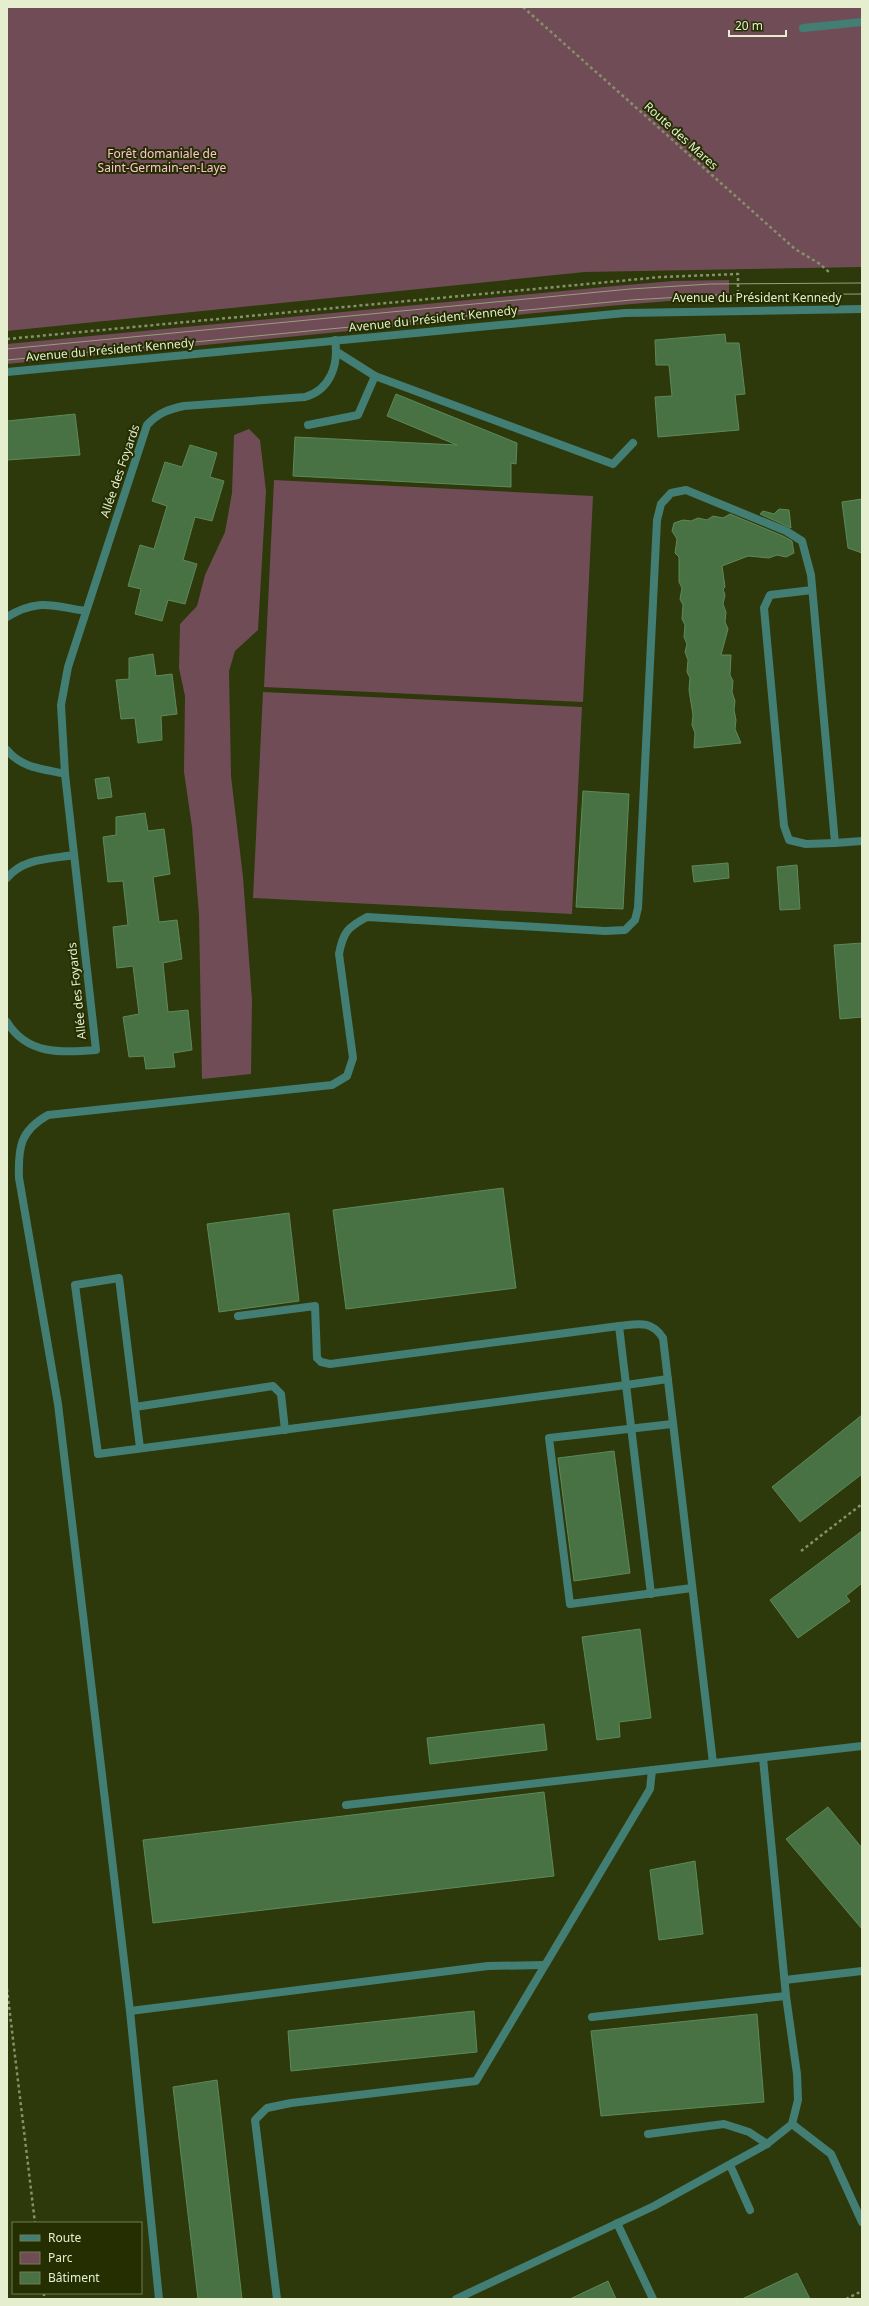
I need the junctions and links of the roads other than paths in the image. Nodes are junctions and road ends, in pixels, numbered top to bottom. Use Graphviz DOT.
graph roads {
  1 [pos="862,22"];
  2 [pos="803,28"];
  3 [pos="862,309"];
  4 [pos="335,340"];
  5 [pos="337,352"];
  6 [pos="7,372"];
  7 [pos="375,376"];
  8 [pos="308,425"];
  9 [pos="633,443"];
  10 [pos="812,590"];
  11 [pos="86,611"];
  12 [pos="7,617"];
  13 [pos="7,750"];
  14 [pos="65,774"];
  15 [pos="862,841"];
  16 [pos="835,843"];
  17 [pos="74,855"];
  18 [pos="7,878"];
  19 [pos="7,1022"];
  20 [pos="238,1316"];
  21 [pos="619,1326"];
  22 [pos="668,1379"];
  23 [pos="626,1385"];
  24 [pos="135,1407"];
  25 [pos="672,1424"];
  26 [pos="631,1428"];
  27 [pos="285,1430"];
  28 [pos="140,1448"];
  29 [pos="692,1588"];
  30 [pos="651,1594"];
  31 [pos="862,1746"];
  32 [pos="763,1758"];
  33 [pos="713,1763"];
  34 [pos="652,1770"];
  35 [pos="346,1805"];
  36 [pos="544,1965"];
  37 [pos="862,1971"];
  38 [pos="785,1980"];
  39 [pos="786,1996"];
  40 [pos="130,2011"];
  41 [pos="592,2017"];
  42 [pos="792,2124"];
  43 [pos="648,2134"];
  44 [pos="767,2144"];
  45 [pos="730,2165"];
  46 [pos="750,2210"];
  47 [pos="862,2222"];
  48 [pos="617,2223"];
  49 [pos="159,2299"];
  50 [pos="277,2299"];
  51 [pos="456,2299"];
  52 [pos="653,2299"];
  1 -- 2 [label="street"];
  3 -- 4 [label="street, Avenue du Président Kennedy"];
  4 -- 5 [label="street"];
  4 -- 6 [label="street, Avenue du Président Kennedy"];
  5 -- 7 [label="street"];
  5 -- 11 [label="street, Allée des Foyards"];
  7 -- 8 [label="street"];
  7 -- 9 [label="street"];
  10 -- 16 [label="street"];
  10 -- 16 [label="street"];
  10 -- 40 [label="street"];
  11 -- 12 [label="street"];
  11 -- 14 [label="street, Allée des Foyards"];
  13 -- 14 [label="street"];
  14 -- 17 [label="street, Allée des Foyards"];
  15 -- 16 [label="street"];
  17 -- 18 [label="street"];
  17 -- 19 [label="street, Allée des Foyards"];
  20 -- 21 [label="street"];
  21 -- 22 [label="street"];
  21 -- 23 [label="street"];
  22 -- 23 [label="street"];
  22 -- 25 [label="street"];
  23 -- 26 [label="street"];
  23 -- 27 [label="street"];
  24 -- 27 [label="street"];
  24 -- 28 [label="street"];
  24 -- 28 [label="street"];
  25 -- 26 [label="street"];
  25 -- 29 [label="street"];
  26 -- 30 [label="street"];
  26 -- 30 [label="street"];
  27 -- 28 [label="street"];
  29 -- 30 [label="street"];
  29 -- 33 [label="street"];
  31 -- 32 [label="street"];
  32 -- 33 [label="street"];
  32 -- 38 [label="street"];
  33 -- 34 [label="street"];
  34 -- 35 [label="street"];
  34 -- 36 [label="street"];
  36 -- 40 [label="street"];
  36 -- 50 [label="street"];
  37 -- 38 [label="street"];
  38 -- 39 [label="street"];
  39 -- 41 [label="street"];
  39 -- 42 [label="street"];
  40 -- 49 [label="street"];
  42 -- 44 [label="street"];
  42 -- 47 [label="street"];
  43 -- 44 [label="street"];
  44 -- 45 [label="street"];
  45 -- 46 [label="street"];
  45 -- 48 [label="street"];
  48 -- 51 [label="street"];
  48 -- 52 [label="street"];
}
